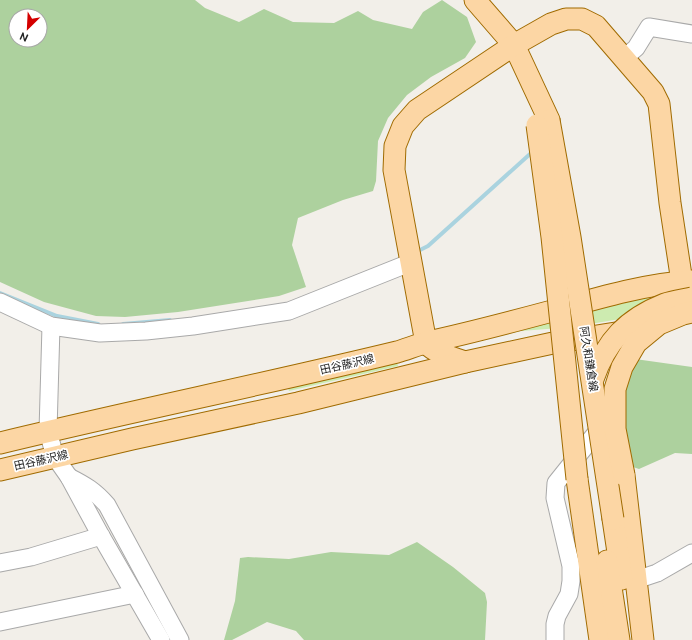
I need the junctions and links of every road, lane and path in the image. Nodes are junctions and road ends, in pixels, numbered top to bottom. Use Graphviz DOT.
graph roads {
  1 [pos="475,0"];
  2 [pos="692,34"];
  3 [pos="514,45"];
  4 [pos="624,58"];
  5 [pos="543,123"];
  6 [pos="412,262"];
  7 [pos="688,287"];
  8 [pos="0,302"];
  9 [pos="692,312"];
  10 [pos="692,323"];
  11 [pos="51,326"];
  12 [pos="663,326"];
  13 [pos="627,331"];
  14 [pos="426,343"];
  15 [pos="465,362"];
  16 [pos="48,431"];
  17 [pos="0,443"];
  18 [pos="54,457"];
  19 [pos="0,470"];
  20 [pos="69,477"];
  21 [pos="607,520"];
  22 [pos="101,536"];
  23 [pos="692,553"];
  24 [pos="0,562"];
  25 [pos="636,580"];
  26 [pos="135,594"];
  27 [pos="0,622"];
  28 [pos="161,640"];
  29 [pos="180,640"];
  30 [pos="555,640"];
  31 [pos="600,640"];
  32 [pos="619,640"];
  33 [pos="631,640"];
  34 [pos="643,640"];
  1 -- 3 [label="main road, 阿久和鎌倉線"];
  2 -- 4 [label="street"];
  3 -- 4 [label="main road"];
  3 -- 5 [label="main road, 阿久和鎌倉線"];
  3 -- 6 [label="main road"];
  4 -- 7 [label="main road"];
  5 -- 21 [label="main road, 阿久和鎌倉線, bridge"];
  5 -- 31 [label="main road, 阿久和鎌倉線, bridge"];
  6 -- 11 [label="street"];
  6 -- 14 [label="main road"];
  7 -- 12 [label="main road"];
  7 -- 14 [label="main road, 田谷藤沢線"];
  7 -- 21 [label="main road, bridge"];
  8 -- 11 [label="street"];
  9 -- 25 [label="main road, bridge"];
  10 -- 12 [label="main road, 田谷藤沢線"];
  11 -- 16 [label="street"];
  12 -- 13 [label="main road, 田谷藤沢線"];
  13 -- 15 [label="main road, 田谷藤沢線"];
  13 -- 30 [label="street"];
  14 -- 15 [label="main road"];
  14 -- 16 [label="main road, 田谷藤沢線"];
  15 -- 18 [label="main road, 田谷藤沢線"];
  16 -- 17 [label="main road, 田谷藤沢線"];
  16 -- 18 [label="street"];
  18 -- 19 [label="main road, 田谷藤沢線"];
  18 -- 20 [label="street"];
  20 -- 22 [label="street"];
  20 -- 29 [label="street"];
  21 -- 32 [label="main road"];
  21 -- 33 [label="main road, 阿久和鎌倉線"];
  22 -- 24 [label="street"];
  22 -- 26 [label="street"];
  23 -- 25 [label="street"];
  25 -- 34 [label="main road"];
  26 -- 27 [label="street"];
  26 -- 28 [label="street"];
}
